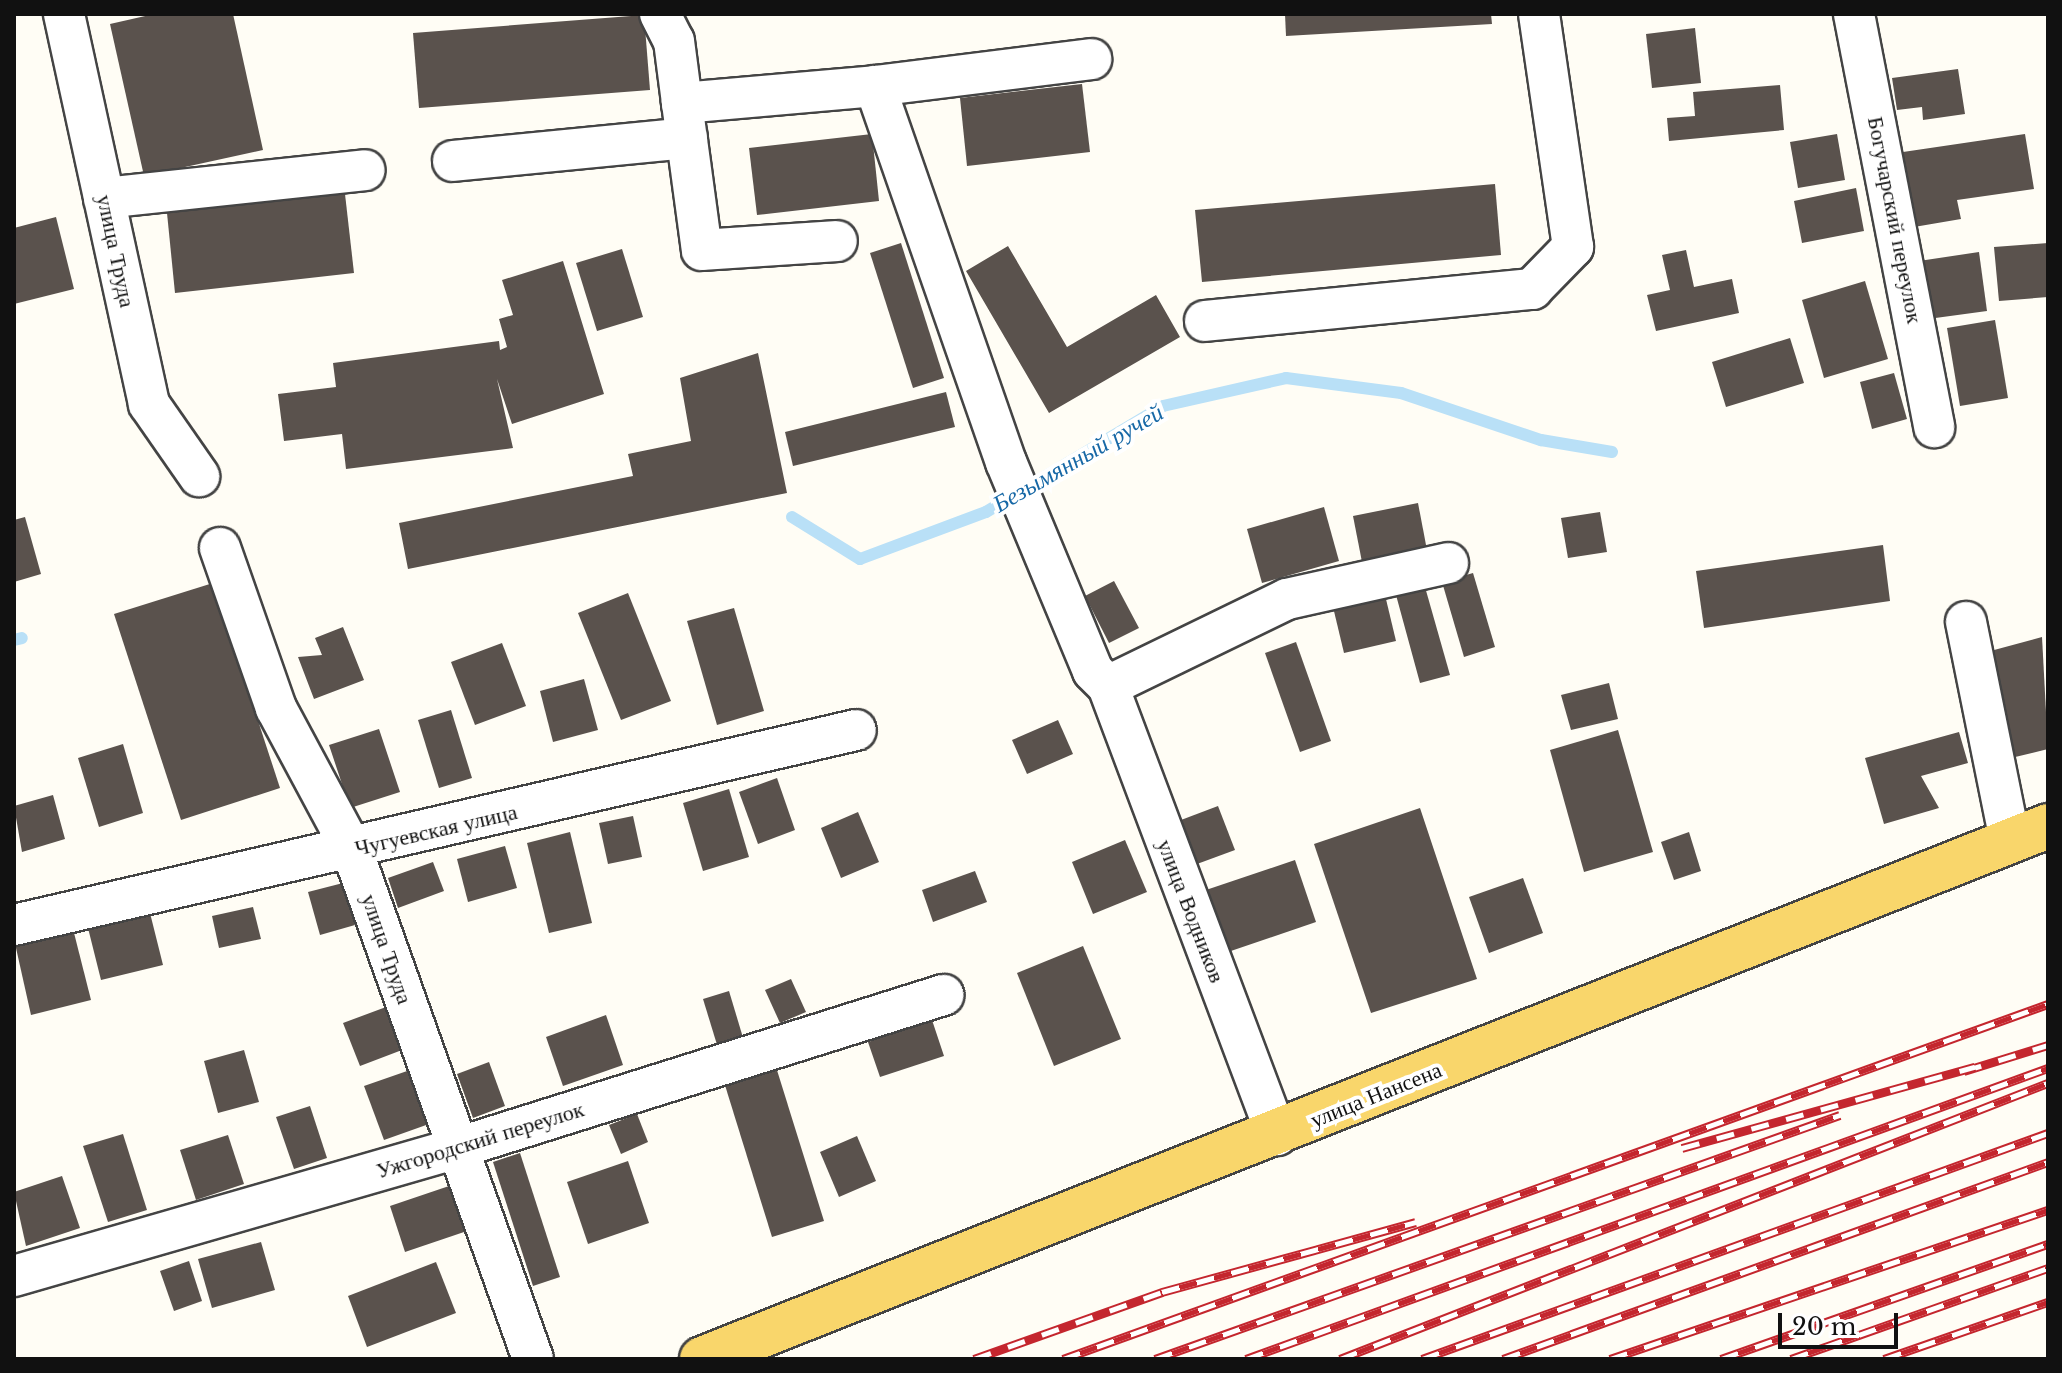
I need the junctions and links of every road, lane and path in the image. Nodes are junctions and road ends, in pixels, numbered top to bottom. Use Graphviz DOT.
graph roads {
  1 [pos="64,14"];
  2 [pos="660,14"];
  3 [pos="1539,14"];
  4 [pos="1854,14"];
  5 [pos="1091,59"];
  6 [pos="875,86"];
  7 [pos="685,121"];
  8 [pos="453,161"];
  9 [pos="364,170"];
  10 [pos="104,198"];
  11 [pos="837,241"];
  12 [pos="1205,321"];
  13 [pos="1934,427"];
  14 [pos="199,476"];
  15 [pos="220,548"];
  16 [pos="1448,563"];
  17 [pos="1966,622"];
  18 [pos="1108,686"];
  19 [pos="856,730"];
  20 [pos="2029,834"];
  21 [pos="352,850"];
  22 [pos="14,925"];
  23 [pos="943,995"];
  24 [pos="1277,1135"];
  25 [pos="457,1148"];
  26 [pos="14,1276"];
  27 [pos="533,1359"];
  28 [pos="702,1359"];
  1 -- 10 [label="street, улица Труда"];
  2 -- 7 [label="street"];
  3 -- 12 [label="street"];
  4 -- 13 [label="street, Богучарский переулок"];
  5 -- 6 [label="street"];
  6 -- 7 [label="street"];
  6 -- 18 [label="street, улица Водников"];
  7 -- 8 [label="street"];
  7 -- 11 [label="street"];
  9 -- 10 [label="street"];
  10 -- 14 [label="street, улица Труда"];
  15 -- 21 [label="street, улица Труда"];
  16 -- 18 [label="street"];
  17 -- 20 [label="street"];
  18 -- 24 [label="street, улица Водников"];
  19 -- 21 [label="street, Чугуевская улица"];
  20 -- 24 [label="main road, улица Нансена"];
  21 -- 22 [label="street, Чугуевская улица"];
  21 -- 25 [label="street, улица Труда"];
  23 -- 25 [label="street, Ужгородский переулок"];
  24 -- 28 [label="main road, улица Нансена"];
  25 -- 26 [label="street, Ужгородский переулок"];
  25 -- 27 [label="street, улица Труда"];
}
